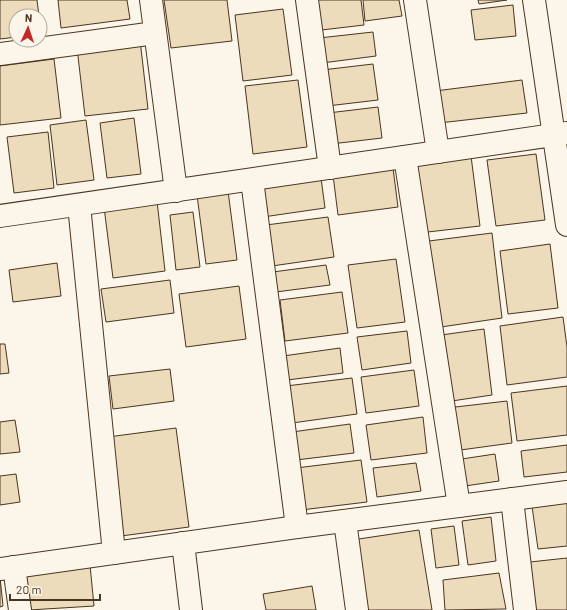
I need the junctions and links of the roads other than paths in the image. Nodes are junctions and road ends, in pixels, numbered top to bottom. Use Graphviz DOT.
graph roads {
  1 [pos="151,0"];
  2 [pos="307,0"];
  3 [pos="415,0"];
  4 [pos="534,0"];
  5 [pos="155,33"];
  6 [pos="0,54"];
  7 [pos="560,134"];
  8 [pos="438,152"];
  9 [pos="405,157"];
  10 [pos="330,168"];
  11 [pos="252,180"];
  12 [pos="176,191"];
  13 [pos="79,205"];
  14 [pos="0,216"];
  15 [pos="567,225"];
  16 [pos="567,492"];
  17 [pos="512,499"];
  18 [pos="460,506"];
  19 [pos="345,521"];
  20 [pos="297,527"];
  21 [pos="183,543"];
  22 [pos="114,553"];
  23 [pos="7,568"];
  24 [pos="20,610"];
  25 [pos="191,610"];
  26 [pos="357,610"];
  27 [pos="525,610"];
  1 -- 5 [label="street"];
  2 -- 10 [label="street"];
  3 -- 8 [label="street"];
  4 -- 7 [label="street"];
  5 -- 6 [label="street"];
  5 -- 12 [label="street"];
  7 -- 8 [label="street"];
  7 -- 15 [label="street"];
  8 -- 9 [label="street"];
  9 -- 10 [label="street"];
  9 -- 18 [label="street"];
  10 -- 11 [label="street"];
  11 -- 12 [label="street"];
  11 -- 20 [label="street"];
  12 -- 13 [label="street"];
  13 -- 14 [label="street"];
  13 -- 22 [label="street"];
  16 -- 17 [label="street"];
  17 -- 18 [label="street"];
  17 -- 27 [label="street"];
  18 -- 19 [label="street"];
  19 -- 20 [label="street"];
  19 -- 26 [label="street"];
  20 -- 21 [label="street"];
  21 -- 22 [label="street"];
  21 -- 25 [label="street"];
  22 -- 23 [label="street"];
  23 -- 24 [label="street"];
}
